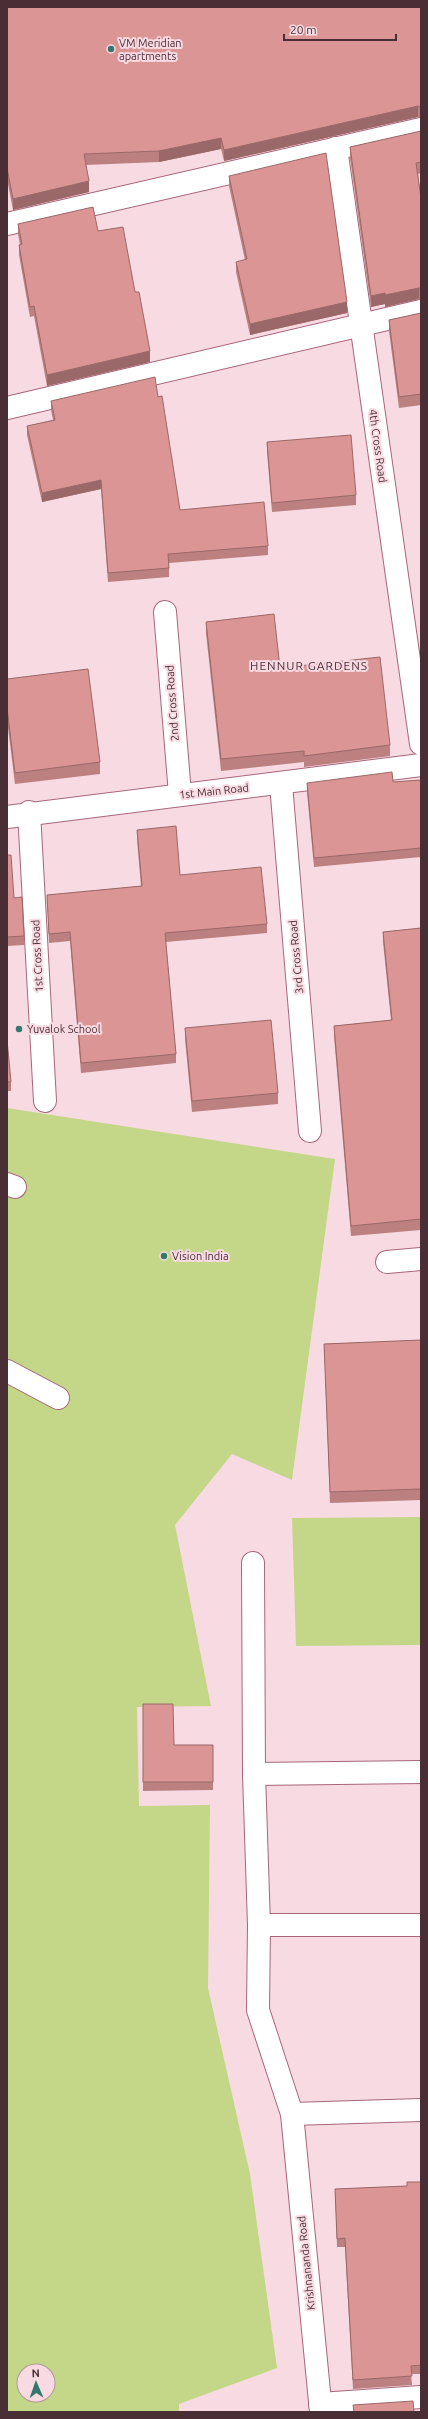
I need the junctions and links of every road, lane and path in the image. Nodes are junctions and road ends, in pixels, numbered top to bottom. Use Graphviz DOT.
graph roads {
  1 [pos="421,130"];
  2 [pos="336,148"];
  3 [pos="7,224"];
  4 [pos="421,311"];
  5 [pos="361,324"];
  6 [pos="7,408"];
  7 [pos="165,612"];
  8 [pos="421,744"];
  9 [pos="421,765"];
  10 [pos="281,784"];
  11 [pos="180,794"];
  12 [pos="29,812"];
  13 [pos="7,816"];
  14 [pos="45,1100"];
  15 [pos="310,1131"];
  16 [pos="421,1259"];
  17 [pos="387,1262"];
  18 [pos="7,1371"];
  19 [pos="58,1398"];
  20 [pos="253,1563"];
  21 [pos="421,1772"];
  22 [pos="254,1774"];
  23 [pos="258,1925"];
  24 [pos="421,1925"];
  25 [pos="421,2110"];
  26 [pos="292,2114"];
  27 [pos="421,2398"];
  28 [pos="320,2408"];
  1 -- 2 [label="street"];
  2 -- 3 [label="street"];
  2 -- 5 [label="street, 4th Cross Road"];
  4 -- 5 [label="street"];
  5 -- 6 [label="street"];
  5 -- 8 [label="street, 4th Cross Road"];
  7 -- 11 [label="street, 2nd Cross Road"];
  9 -- 10 [label="street, 1st Main Road"];
  10 -- 11 [label="street, 1st Main Road"];
  10 -- 15 [label="street, 3rd Cross Road"];
  11 -- 12 [label="street, 1st Main Road"];
  12 -- 13 [label="street, 1st Main Road"];
  12 -- 14 [label="street, 1st Cross Road"];
  16 -- 17 [label="street"];
  18 -- 19 [label="street"];
  20 -- 22 [label="street, Krishnananda Road"];
  21 -- 22 [label="street"];
  22 -- 23 [label="street, Krishnananda Road"];
  23 -- 24 [label="street"];
  23 -- 26 [label="street, Krishnananda Road"];
  25 -- 26 [label="street"];
  26 -- 28 [label="street, Krishnananda Road"];
  27 -- 28 [label="street"];
}
